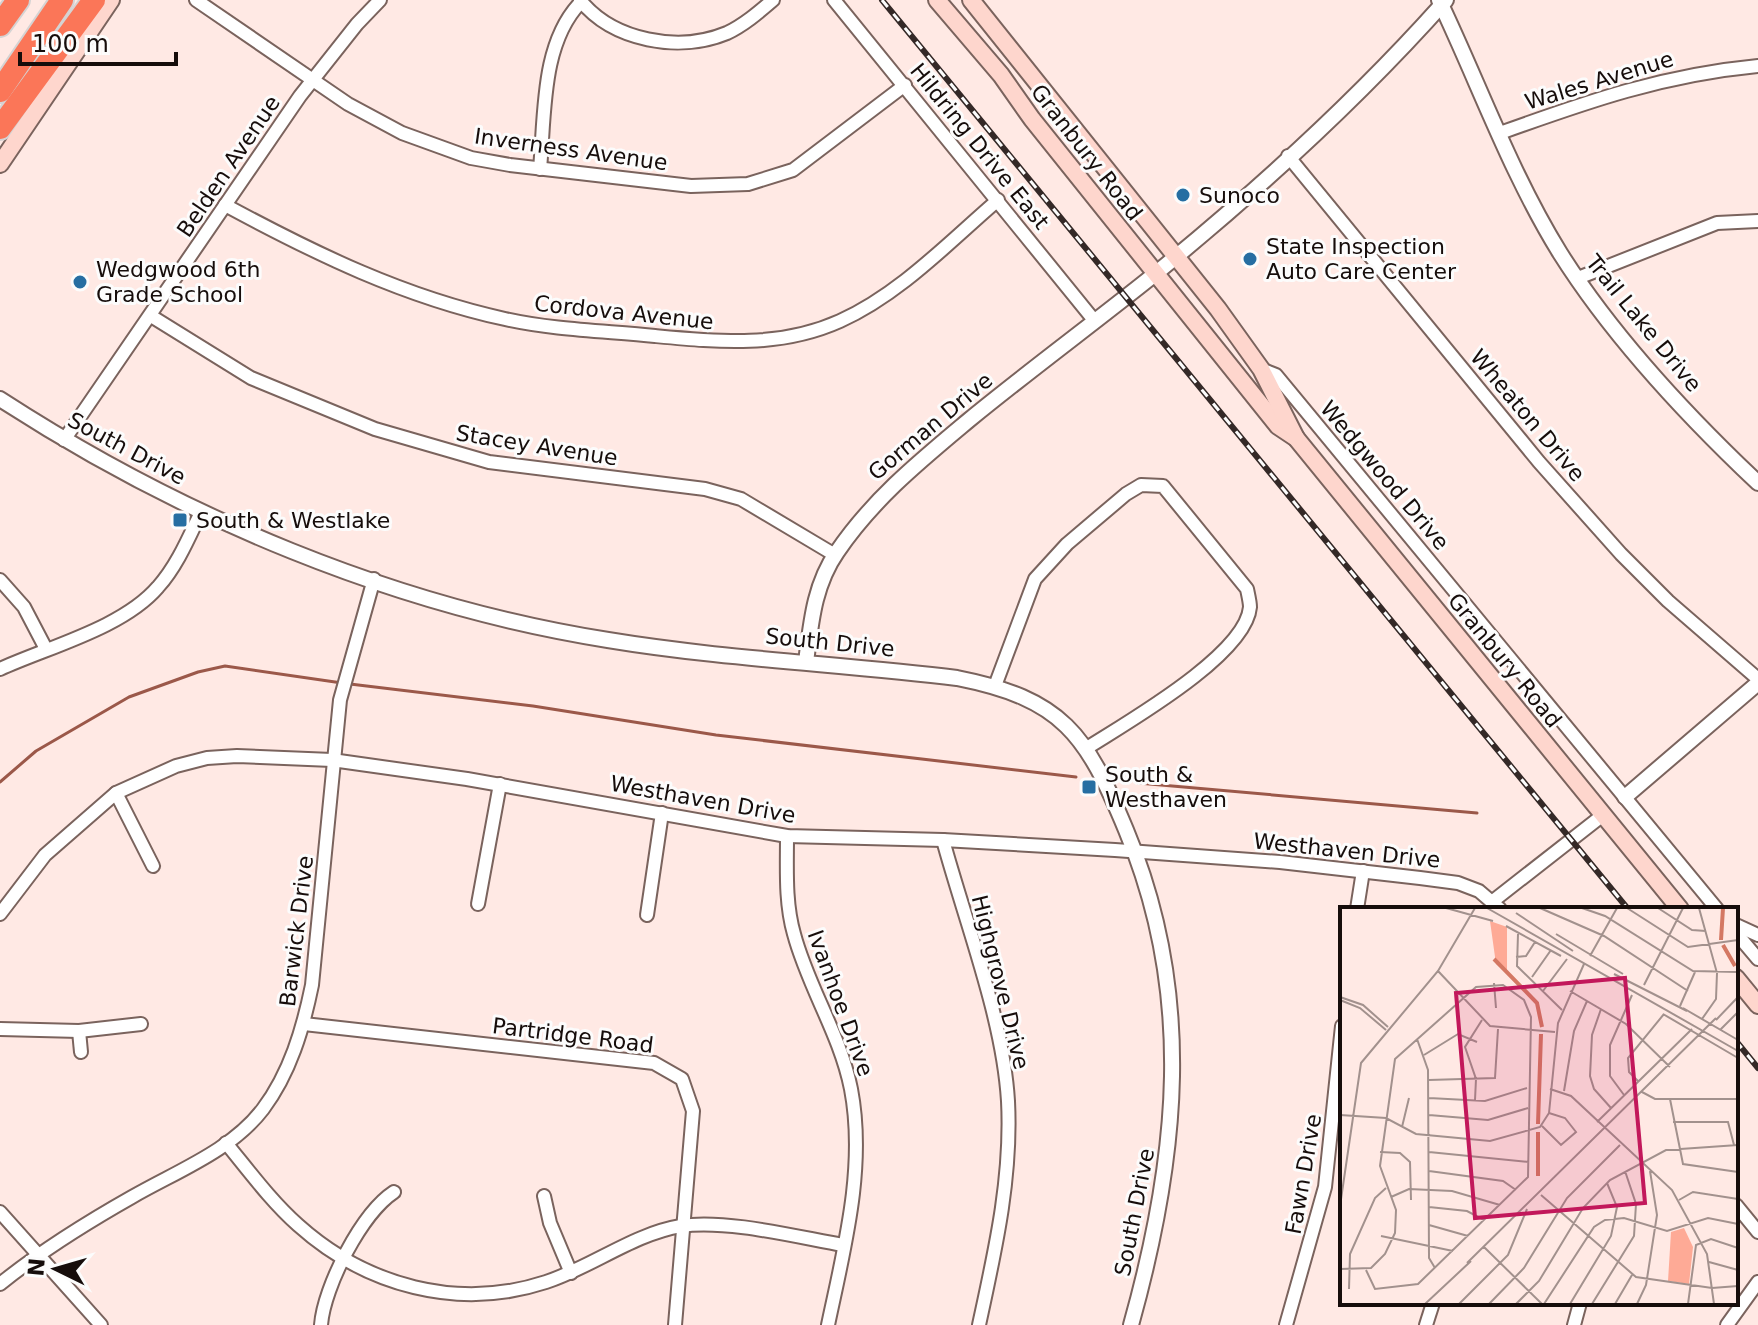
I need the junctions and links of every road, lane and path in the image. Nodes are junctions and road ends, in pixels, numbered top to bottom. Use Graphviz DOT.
graph roads {
  1 [pos="18,0"];
  2 [pos="62,0"];
  3 [pos="94,0"];
  4 [pos="111,0"];
  5 [pos="196,0"];
  6 [pos="380,0"];
  7 [pos="773,0"];
  8 [pos="834,0"];
  9 [pos="937,0"];
  10 [pos="971,0"];
  11 [pos="581,1"];
  12 [pos="1442,2"];
  13 [pos="0,25"];
  14 [pos="1758,66"];
  15 [pos="312,80"];
  16 [pos="905,85"];
  17 [pos="0,91"];
  18 [pos="0,128"];
  19 [pos="1500,133"];
  20 [pos="1288,156"];
  21 [pos="0,164"];
  22 [pos="540,169"];
  23 [pos="998,200"];
  24 [pos="225,205"];
  25 [pos="1758,221"];
  26 [pos="1177,255"];
  27 [pos="1154,274"];
  28 [pos="1578,278"];
  29 [pos="1187,313"];
  30 [pos="151,316"];
  31 [pos="1093,319"];
  32 [pos="1261,369"];
  33 [pos="0,399"];
  34 [pos="1296,438"];
  35 [pos="64,440"];
  36 [pos="1758,483"];
  37 [pos="201,512"];
  38 [pos="835,555"];
  39 [pos="374,579"];
  40 [pos="0,580"];
  41 [pos="46,649"];
  42 [pos="806,662"];
  43 [pos="0,669"];
  44 [pos="1758,681"];
  45 [pos="995,686"];
  46 [pos="1087,748"];
  47 [pos="332,760"];
  48 [pos="500,784"];
  49 [pos="116,793"];
  50 [pos="1625,797"];
  51 [pos="662,813"];
  52 [pos="1603,815"];
  53 [pos="787,836"];
  54 [pos="943,840"];
  55 [pos="1135,852"];
  56 [pos="153,866"];
  57 [pos="1363,871"];
  58 [pos="478,904"];
  59 [pos="1497,905"];
  60 [pos="1357,907"];
  61 [pos="1678,907"];
  62 [pos="1715,907"];
  63 [pos="0,914"];
  64 [pos="647,915"];
  65 [pos="1738,926"];
  66 [pos="1738,935"];
  67 [pos="1758,935"];
  68 [pos="1758,959"];
  69 [pos="1738,980"];
  70 [pos="1758,1005"];
  71 [pos="141,1024"];
  72 [pos="304,1024"];
  73 [pos="0,1029"];
  74 [pos="79,1031"];
  75 [pos="1340,1045"];
  76 [pos="81,1052"];
  77 [pos="226,1143"];
  78 [pos="394,1192"];
  79 [pos="544,1196"];
  80 [pos="1738,1207"];
  81 [pos="0,1212"];
  82 [pos="684,1226"];
  83 [pos="1758,1232"];
  84 [pos="843,1245"];
  85 [pos="38,1254"];
  86 [pos="343,1261"];
  87 [pos="571,1273"];
  88 [pos="1758,1282"];
  89 [pos="0,1284"];
  90 [pos="1432,1305"];
  91 [pos="1579,1305"];
  92 [pos="101,1325"];
  93 [pos="321,1325"];
  94 [pos="675,1325"];
  95 [pos="828,1325"];
  96 [pos="979,1325"];
  97 [pos="1131,1325"];
  98 [pos="1286,1325"];
  99 [pos="1426,1325"];
  100 [pos="1574,1325"];
  101 [pos="1727,1325"];
  1 -- 13 [label="highway"];
  2 -- 17 [label="highway"];
  3 -- 18 [label="highway"];
  4 -- 21 [label="main road"];
  5 -- 15 [label="street, Inverness Avenue"];
  6 -- 15 [label="street, Belden Avenue"];
  7 -- 11 [label="street"];
  8 -- 16 [label="street, Hildring Drive East"];
  9 -- 27 [label="main road, Granbury Road"];
  10 -- 26 [label="main road, Granbury Road"];
  11 -- 22 [label="street"];
  12 -- 19 [label="street, Trail Lake Drive"];
  12 -- 20 [label="street, Gorman Drive"];
  14 -- 19 [label="street, Wales Avenue"];
  15 -- 22 [label="street, Inverness Avenue"];
  15 -- 24 [label="street, Belden Avenue"];
  16 -- 22 [label="street, Inverness Avenue"];
  16 -- 23 [label="street, Hildring Drive East"];
  19 -- 28 [label="street, Trail Lake Drive"];
  20 -- 26 [label="street, Gorman Drive"];
  20 -- 44 [label="street, Wheaton Drive"];
  23 -- 24 [label="street, Cordova Avenue"];
  23 -- 31 [label="street, Hildring Drive East"];
  24 -- 30 [label="street, Belden Avenue"];
  25 -- 28 [label="street"];
  26 -- 27 [label="street, Gorman Drive"];
  26 -- 32 [label="main road, Granbury Road"];
  27 -- 29 [label="main road, Granbury Road"];
  27 -- 31 [label="street, Gorman Drive"];
  28 -- 36 [label="street, Trail Lake Drive"];
  29 -- 32 [label="main road"];
  29 -- 34 [label="main road, Granbury Road"];
  30 -- 35 [label="street, Belden Avenue"];
  30 -- 38 [label="street, Stacey Avenue"];
  31 -- 38 [label="street, Gorman Drive"];
  32 -- 34 [label="main road, Granbury Road"];
  32 -- 50 [label="street, Wedgwood Drive"];
  33 -- 35 [label="street, South Drive"];
  34 -- 52 [label="main road, Granbury Road"];
  35 -- 37 [label="street, South Drive"];
  37 -- 39 [label="street, South Drive"];
  37 -- 41 [label="street"];
  38 -- 42 [label="street, Gorman Drive"];
  39 -- 42 [label="street, South Drive"];
  39 -- 47 [label="street, Barwick Drive"];
  40 -- 41 [label="street"];
  41 -- 43 [label="street"];
  42 -- 45 [label="street, South Drive"];
  44 -- 50 [label="street"];
  45 -- 46 [label="street, South Drive"];
  45 -- 46 [label="street"];
  46 -- 55 [label="street, South Drive"];
  47 -- 48 [label="street, Westhaven Drive"];
  47 -- 49 [label="street, Westhaven Drive"];
  47 -- 72 [label="street, Barwick Drive"];
  48 -- 51 [label="street, Westhaven Drive"];
  48 -- 58 [label="street"];
  49 -- 56 [label="street"];
  49 -- 63 [label="street, Westhaven Drive"];
  50 -- 62 [label="street, Wedgwood Drive"];
  51 -- 53 [label="street, Westhaven Drive"];
  51 -- 64 [label="street"];
  52 -- 59 [label="street"];
  52 -- 61 [label="main road, Granbury Road"];
  53 -- 54 [label="street, Westhaven Drive"];
  53 -- 84 [label="street, Ivanhoe Drive"];
  54 -- 55 [label="street, Westhaven Drive"];
  54 -- 96 [label="street, Highgrove Drive"];
  55 -- 57 [label="street, Westhaven Drive"];
  55 -- 97 [label="street, South Drive"];
  57 -- 59 [label="street, Westhaven Drive"];
  57 -- 60 [label="street"];
  65 -- 67 [label="street"];
  66 -- 68 [label="street"];
  69 -- 70 [label="main road"];
  71 -- 74 [label="street"];
  72 -- 77 [label="street, Barwick Drive"];
  72 -- 82 [label="street, Partridge Road"];
  73 -- 74 [label="street"];
  74 -- 76 [label="street"];
  75 -- 98 [label="street, Fawn Drive"];
  77 -- 85 [label="street, Barwick Drive"];
  77 -- 86 [label="street"];
  78 -- 86 [label="street"];
  79 -- 87 [label="street"];
  80 -- 83 [label="street"];
  81 -- 85 [label="street"];
  82 -- 84 [label="street"];
  82 -- 87 [label="street"];
  82 -- 94 [label="street, Partridge Road"];
  84 -- 95 [label="street, Ivanhoe Drive"];
  85 -- 89 [label="street, Barwick Drive"];
  85 -- 92 [label="street"];
  86 -- 87 [label="street"];
  86 -- 93 [label="street"];
  88 -- 101 [label="street"];
  90 -- 99 [label="street"];
  91 -- 100 [label="street"];
}
